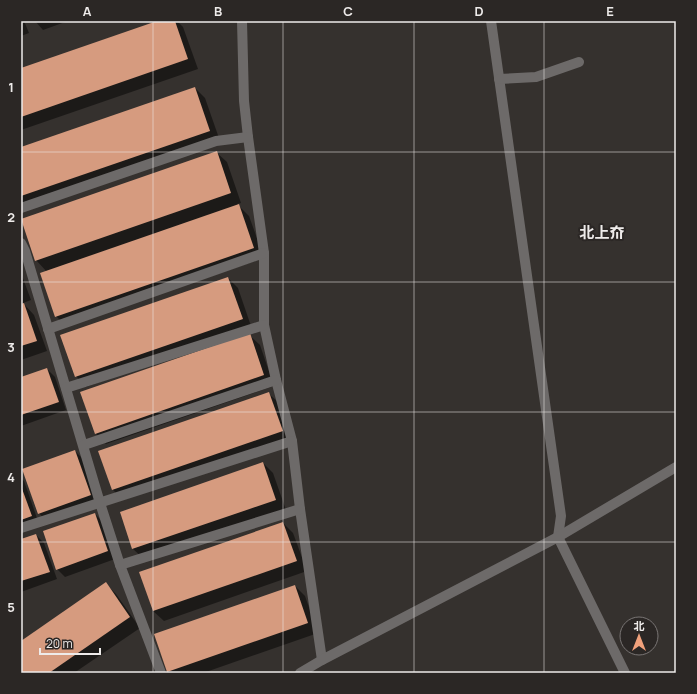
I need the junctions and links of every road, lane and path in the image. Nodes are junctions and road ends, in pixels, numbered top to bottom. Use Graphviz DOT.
graph roads {
  1 [pos="242,21"];
  2 [pos="491,21"];
  3 [pos="579,62"];
  4 [pos="499,79"];
  5 [pos="248,137"];
  6 [pos="21,208"];
  7 [pos="21,243"];
  8 [pos="264,253"];
  9 [pos="264,325"];
  10 [pos="48,329"];
  11 [pos="276,380"];
  12 [pos="66,388"];
  13 [pos="292,441"];
  14 [pos="84,445"];
  15 [pos="676,467"];
  16 [pos="100,503"];
  17 [pos="300,509"];
  18 [pos="21,528"];
  19 [pos="558,537"];
  20 [pos="120,565"];
  21 [pos="322,660"];
  22 [pos="160,673"];
  23 [pos="300,673"];
  24 [pos="625,673"];
  1 -- 5 [label="street"];
  2 -- 4 [label="street"];
  3 -- 4 [label="street"];
  4 -- 19 [label="street"];
  5 -- 6 [label="street"];
  5 -- 8 [label="street"];
  7 -- 10 [label="street"];
  8 -- 9 [label="street"];
  8 -- 10 [label="street"];
  9 -- 11 [label="street"];
  9 -- 12 [label="street"];
  10 -- 12 [label="street"];
  11 -- 13 [label="street"];
  11 -- 14 [label="street"];
  12 -- 14 [label="street"];
  13 -- 16 [label="street"];
  13 -- 17 [label="street"];
  14 -- 16 [label="street"];
  15 -- 19 [label="street"];
  16 -- 18 [label="street"];
  16 -- 20 [label="street"];
  17 -- 20 [label="street"];
  17 -- 21 [label="street"];
  19 -- 21 [label="street"];
  19 -- 24 [label="street"];
  20 -- 22 [label="street"];
  21 -- 23 [label="street"];
}
